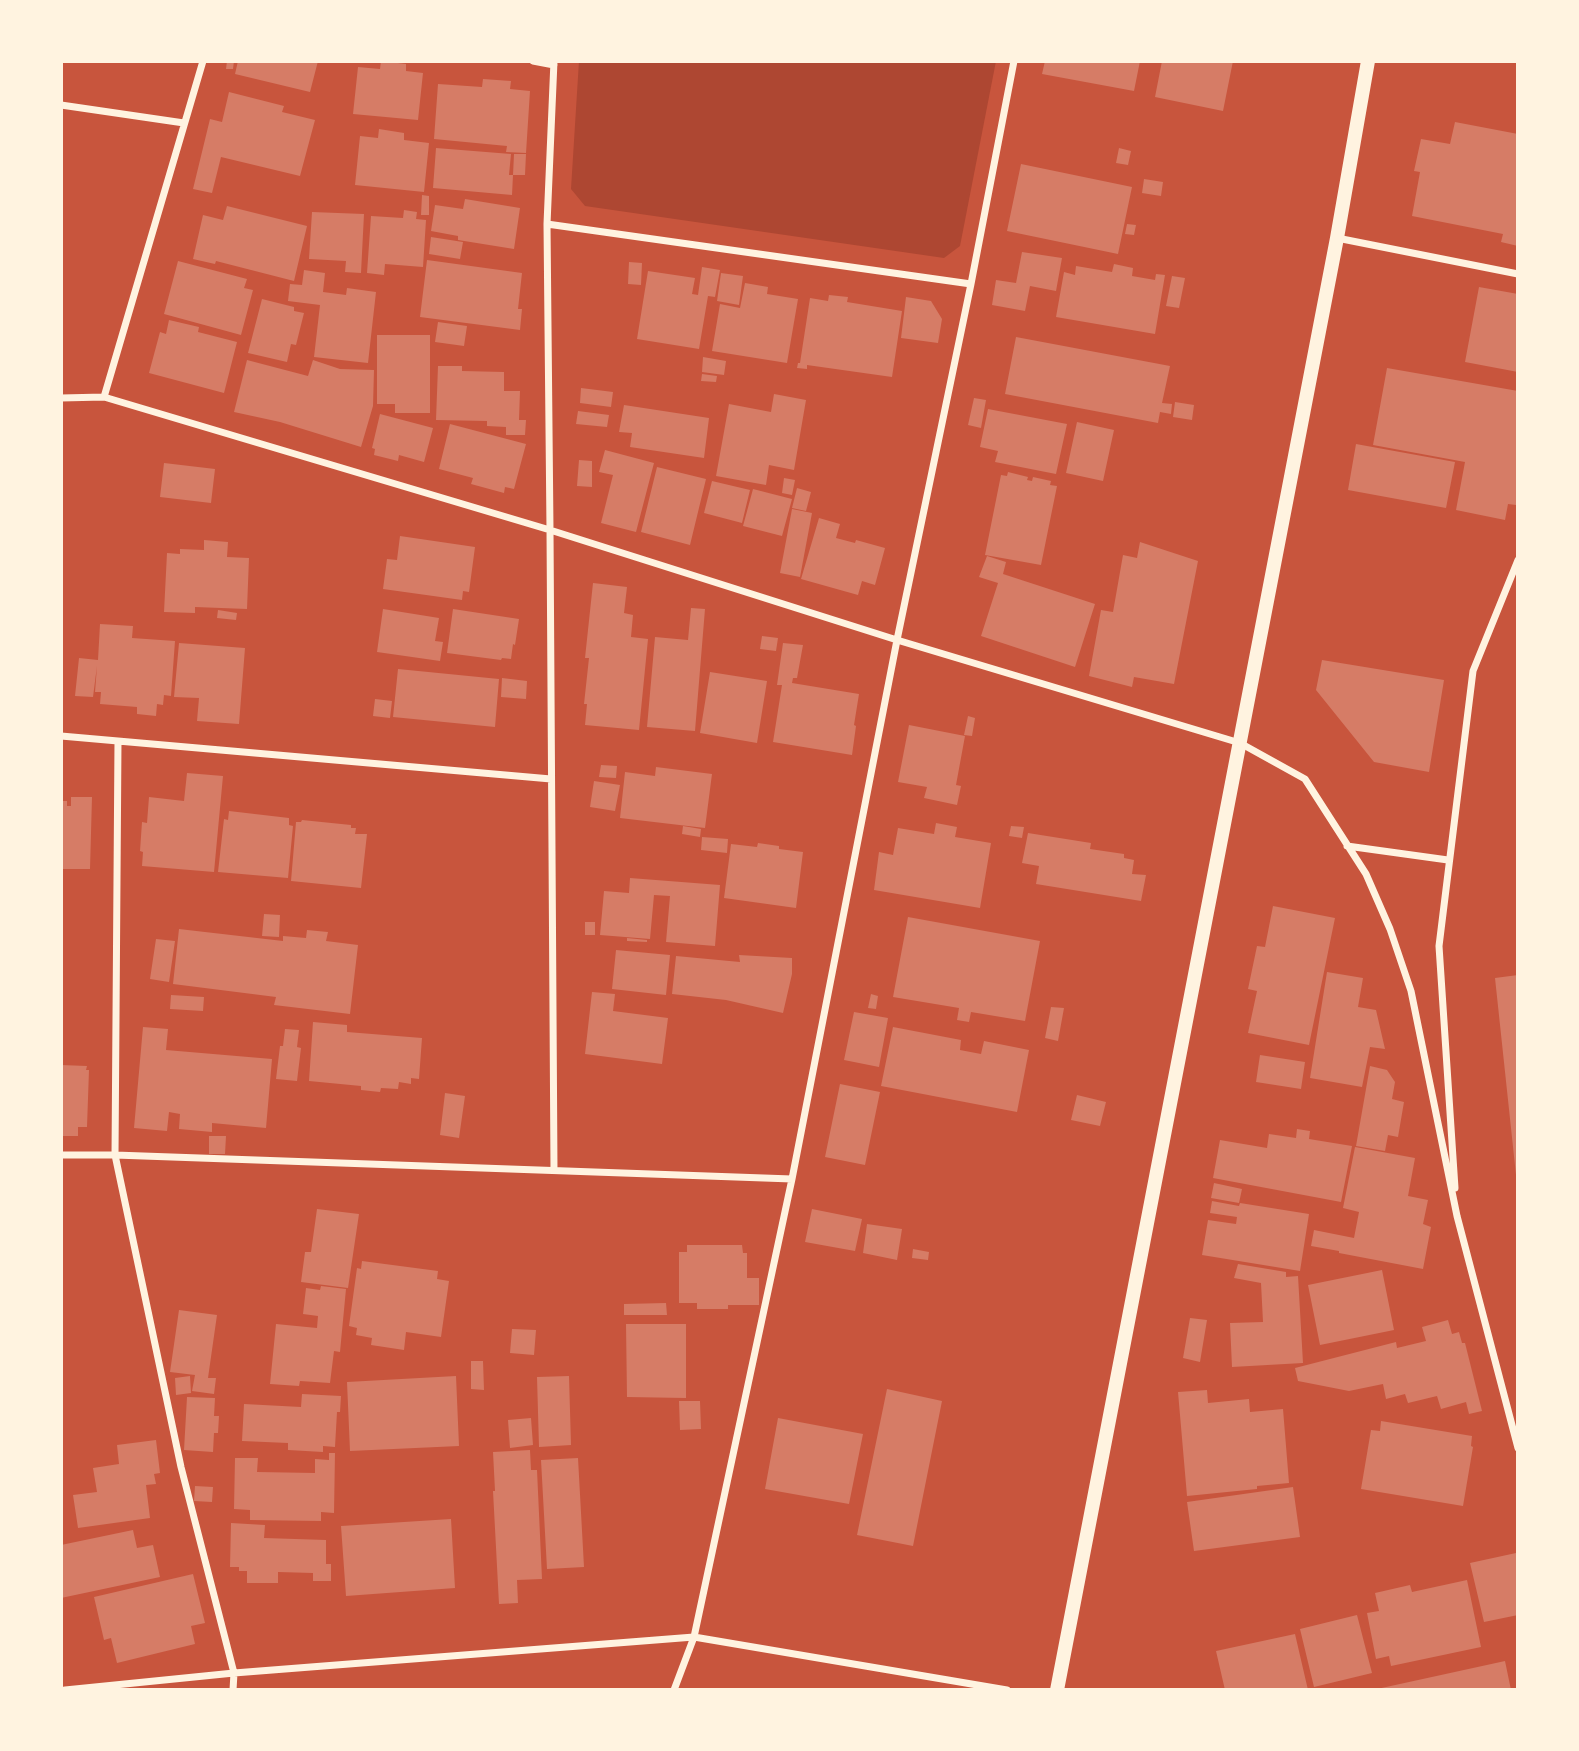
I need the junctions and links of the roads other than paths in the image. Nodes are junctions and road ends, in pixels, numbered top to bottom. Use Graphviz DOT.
graph roads {
  1 [pos="203,61"];
  2 [pos="533,61"];
  3 [pos="1014,61"];
  4 [pos="1368,61"];
  5 [pos="554,63"];
  6 [pos="61,105"];
  7 [pos="184,123"];
  8 [pos="547,224"];
  9 [pos="1337,238"];
  10 [pos="1518,274"];
  11 [pos="971,284"];
  12 [pos="104,397"];
  13 [pos="61,398"];
  14 [pos="550,530"];
  15 [pos="1518,560"];
  16 [pos="897,640"];
  17 [pos="61,736"];
  18 [pos="118,741"];
  19 [pos="1240,743"];
  20 [pos="551,779"];
  21 [pos="1347,846"];
  22 [pos="1448,860"];
  23 [pos="61,1155"];
  24 [pos="115,1155"];
  25 [pos="554,1170"];
  26 [pos="792,1179"];
  27 [pos="1457,1216"];
  28 [pos="1516,1437"];
  29 [pos="1518,1448"];
  30 [pos="694,1637"];
  31 [pos="234,1673"];
  32 [pos="65,1690"];
  33 [pos="233,1690"];
  34 [pos="674,1690"];
  35 [pos="1007,1690"];
  36 [pos="1057,1690"];
  1 -- 7 [label="street"];
  2 -- 5 [label="street"];
  3 -- 11 [label="street"];
  4 -- 9 [label="main road"];
  5 -- 8 [label="street"];
  6 -- 7 [label="street"];
  7 -- 12 [label="street"];
  8 -- 11 [label="street"];
  8 -- 14 [label="street"];
  9 -- 10 [label="street"];
  9 -- 19 [label="main road"];
  11 -- 16 [label="street"];
  12 -- 13 [label="street"];
  12 -- 14 [label="street"];
  14 -- 16 [label="street"];
  14 -- 20 [label="street"];
  15 -- 22 [label="street"];
  16 -- 19 [label="street"];
  16 -- 26 [label="street"];
  17 -- 18 [label="street"];
  18 -- 20 [label="street"];
  18 -- 24 [label="street"];
  19 -- 21 [label="street"];
  19 -- 36 [label="main road"];
  20 -- 25 [label="street"];
  21 -- 22 [label="street"];
  21 -- 27 [label="street"];
  22 -- 27 [label="street"];
  23 -- 24 [label="street"];
  24 -- 25 [label="street"];
  24 -- 31 [label="street"];
  25 -- 26 [label="street"];
  26 -- 30 [label="street"];
  27 -- 28 [label="street"];
  28 -- 29 [label="street"];
  30 -- 31 [label="street"];
  30 -- 34 [label="street"];
  30 -- 35 [label="street"];
  31 -- 32 [label="street"];
  31 -- 33 [label="street"];
}
